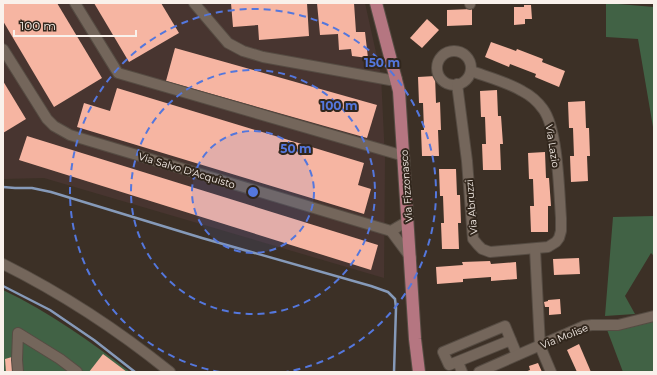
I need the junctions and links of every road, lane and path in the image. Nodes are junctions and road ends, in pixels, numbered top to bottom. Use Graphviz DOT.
graph roads {
  1 [pos="75,3"];
  2 [pos="194,3"];
  3 [pos="376,3"];
  4 [pos="3,49"];
  5 [pos="471,71"];
  6 [pos="397,79"];
  7 [pos="457,84"];
  8 [pos="404,156"];
  9 [pos="408,221"];
  10 [pos="391,232"];
  11 [pos="534,249"];
  12 [pos="411,258"];
  13 [pos="3,264"];
  14 [pos="654,316"];
  15 [pos="511,340"];
  16 [pos="540,346"];
  17 [pos="517,355"];
  18 [pos="458,362"];
  19 [pos="18,372"];
  20 [pos="77,372"];
  21 [pos="170,372"];
  22 [pos="419,372"];
  23 [pos="462,372"];
  24 [pos="479,372"];
  25 [pos="551,372"];
  1 -- 8 [label="street"];
  2 -- 6 [label="street"];
  3 -- 6 [label="main road, Via Fizzonasco"];
  4 -- 10 [label="street, Via Salvo D'Acquisto"];
  5 -- 7 [label="street"];
  5 -- 7 [label="street"];
  5 -- 11 [label="street, Via Lazio"];
  6 -- 8 [label="main road, Via Fizzonasco"];
  7 -- 11 [label="street, Via Abruzzi"];
  8 -- 9 [label="main road, Via Fizzonasco"];
  9 -- 10 [label="street"];
  9 -- 12 [label="main road, Via Fizzonasco"];
  10 -- 12 [label="street"];
  11 -- 16 [label="street"];
  12 -- 22 [label="main road, Via Fizzonasco"];
  13 -- 21 [label="street"];
  14 -- 16 [label="street, Via Molise"];
  15 -- 17 [label="street"];
  15 -- 18 [label="street"];
  15 -- 18 [label="street"];
  16 -- 17 [label="street, Via Molise"];
  16 -- 25 [label="street"];
  17 -- 24 [label="street, Via Molise"];
  18 -- 23 [label="street"];
  19 -- 20 [label="street"];
}
